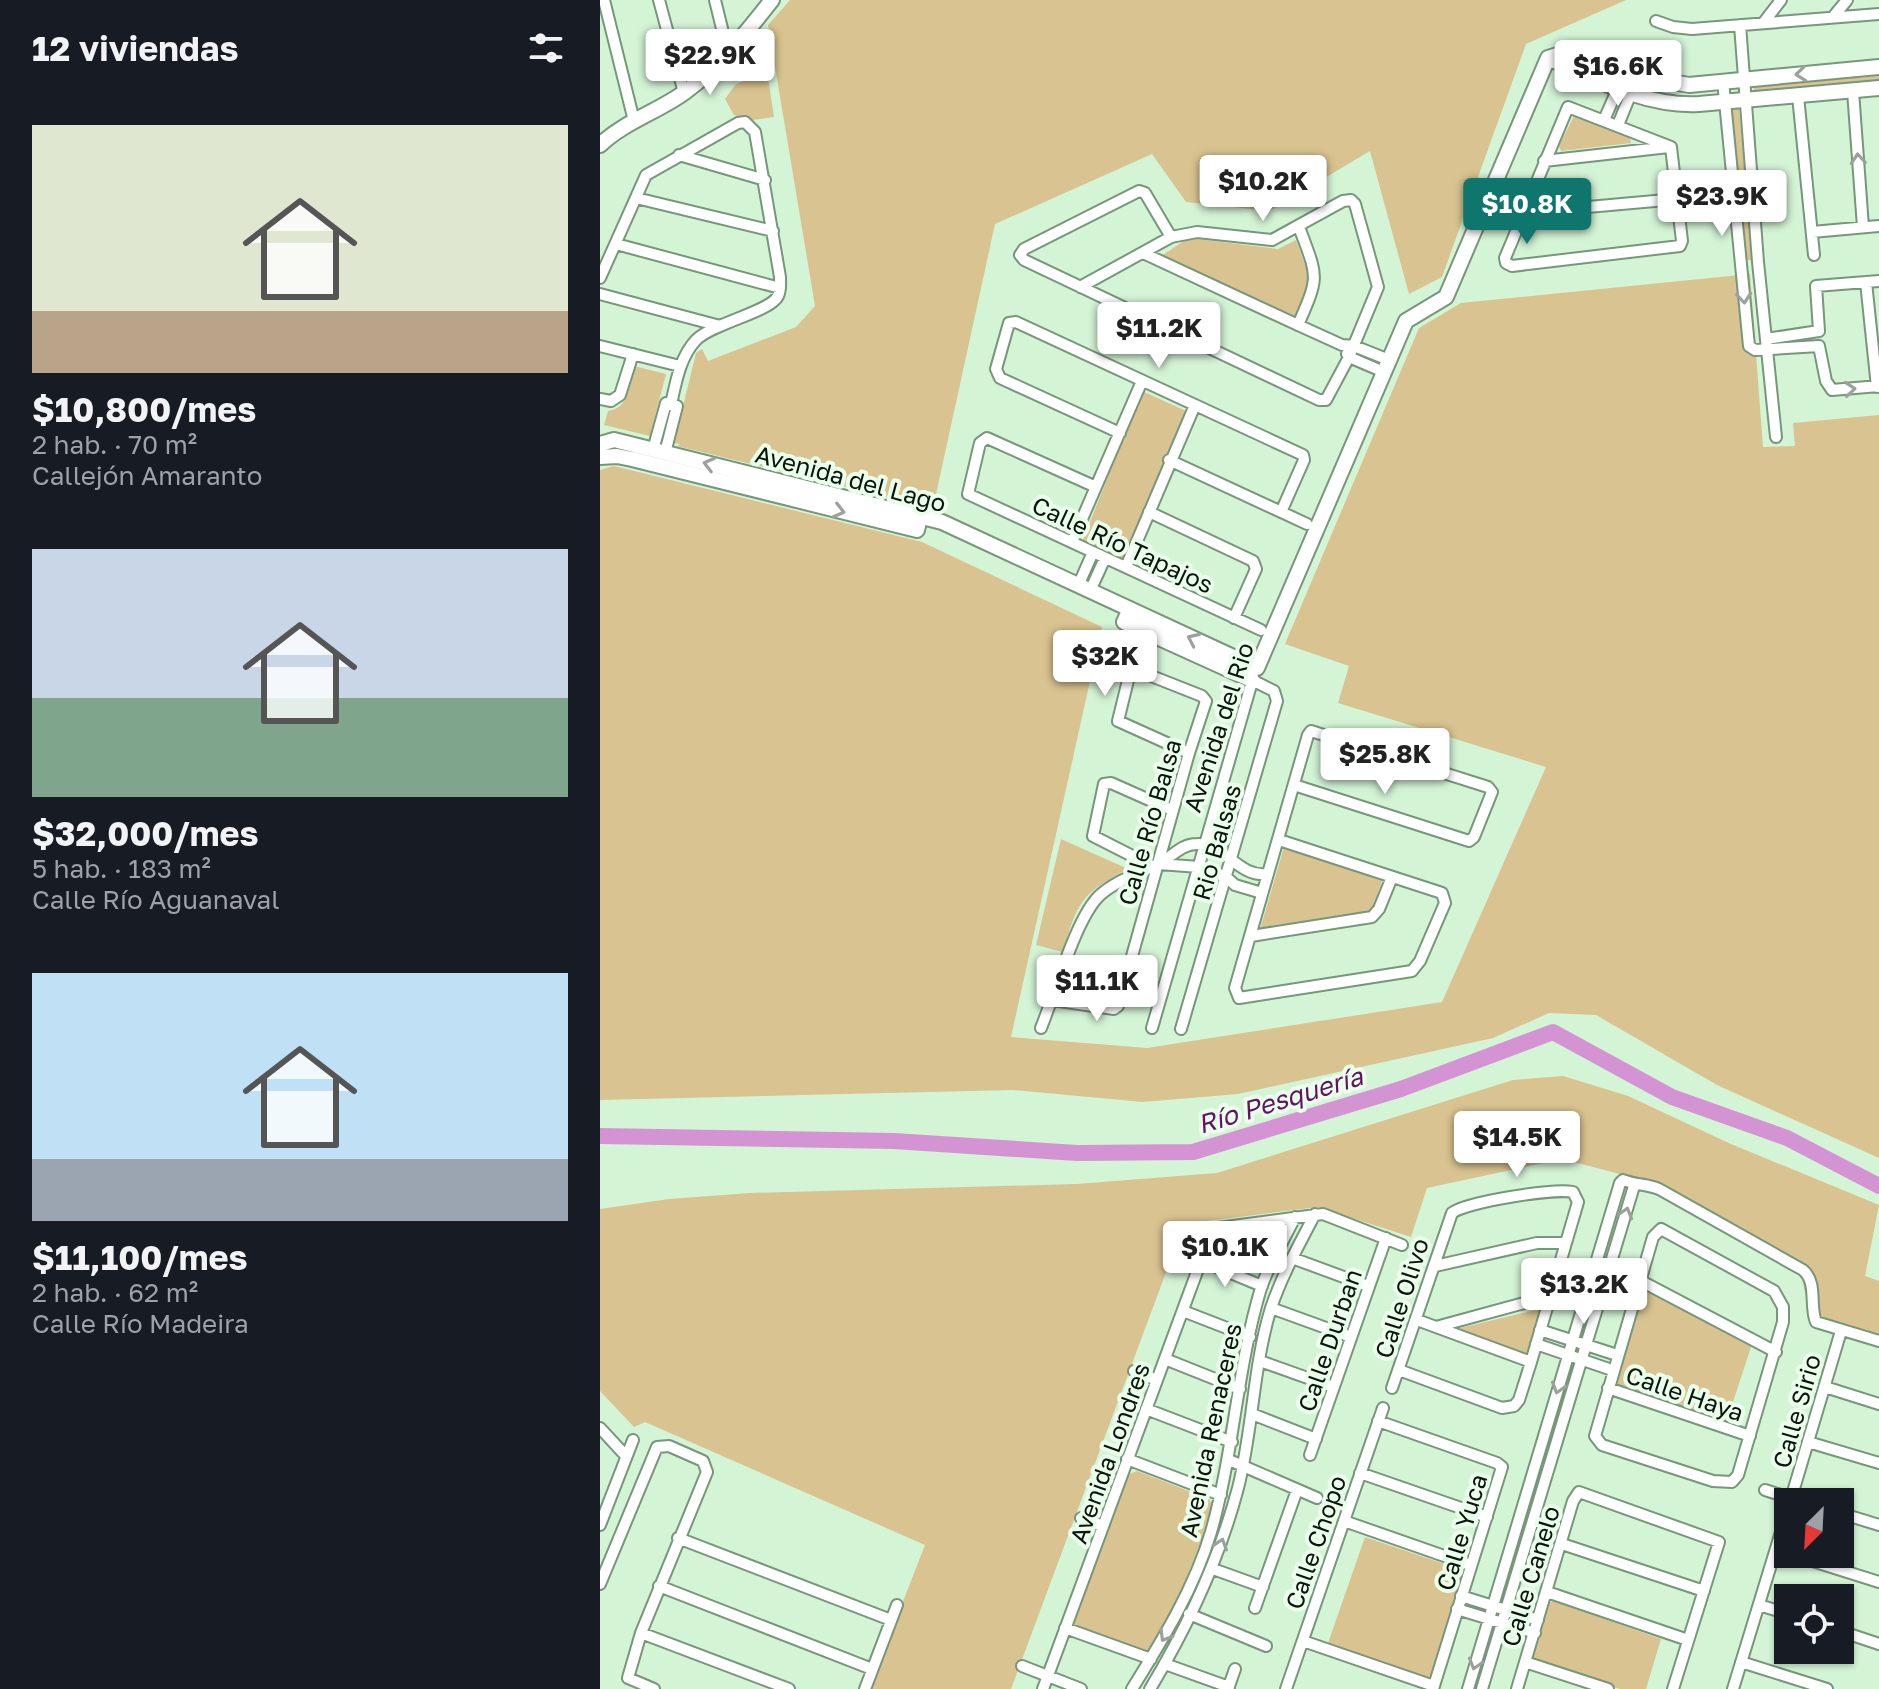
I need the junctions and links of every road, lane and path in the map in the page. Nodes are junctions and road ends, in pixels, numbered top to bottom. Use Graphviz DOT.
graph roads {
  1 [pos="604,0"];
  2 [pos="659,0"];
  3 [pos="715,0"];
  4 [pos="1781,0"];
  5 [pos="1847,0"];
  6 [pos="769,1"];
  7 [pos="1879,14"];
  8 [pos="1833,17"];
  9 [pos="1656,21"];
  10 [pos="1764,22"];
  11 [pos="1740,25"];
  12 [pos="728,53"];
  13 [pos="1548,58"];
  14 [pos="1879,67"];
  15 [pos="1632,73"];
  16 [pos="1746,80"];
  17 [pos="1723,81"];
  18 [pos="1879,88"];
  19 [pos="1625,91"];
  20 [pos="1853,91"];
  21 [pos="684,93"];
  22 [pos="1798,96"];
  23 [pos="1747,100"];
  24 [pos="1726,102"];
  25 [pos="1604,120"];
  26 [pos="634,121"];
  27 [pos="1618,125"];
  28 [pos="602,140"];
  29 [pos="1671,147"];
  30 [pos="679,155"];
  31 [pos="1544,161"];
  32 [pos="765,180"];
  33 [pos="636,198"];
  34 [pos="1677,199"];
  35 [pos="1522,213"];
  36 [pos="1879,226"];
  37 [pos="1299,227"];
  38 [pos="1863,227"];
  39 [pos="773,231"];
  40 [pos="1812,232"];
  41 [pos="1171,237"];
  42 [pos="616,244"];
  43 [pos="1143,253"];
  44 [pos="1814,255"];
  45 [pos="1741,262"];
  46 [pos="1758,262"];
  47 [pos="600,278"];
  48 [pos="1879,281"];
  49 [pos="1866,282"];
  50 [pos="1080,287"];
  51 [pos="780,288"];
  52 [pos="600,294"];
  53 [pos="1298,325"];
  54 [pos="720,326"];
  55 [pos="1767,344"];
  56 [pos="1348,345"];
  57 [pos="600,346"];
  58 [pos="633,354"];
  59 [pos="1349,357"];
  60 [pos="680,366"];
  61 [pos="1387,366"];
  62 [pos="1142,381"];
  63 [pos="1878,386"];
  64 [pos="600,399"];
  65 [pos="1195,405"];
  66 [pos="1120,433"];
  67 [pos="1776,437"];
  68 [pos="600,444"];
  69 [pos="659,451"];
  70 [pos="600,457"];
  71 [pos="1170,461"];
  72 [pos="1096,487"];
  73 [pos="796,493"];
  74 [pos="1149,512"];
  75 [pos="1281,512"];
  76 [pos="1307,524"];
  77 [pos="1072,542"];
  78 [pos="1093,552"];
  79 [pos="1105,558"];
  80 [pos="1126,567"];
  81 [pos="1084,588"];
  82 [pos="1234,618"];
  83 [pos="1261,630"];
  84 [pos="1254,674"];
  85 [pos="1189,753"];
  86 [pos="1294,785"];
  87 [pos="1172,810"];
  88 [pos="1279,840"];
  89 [pos="1205,845"];
  90 [pos="1232,862"];
  91 [pos="1155,865"];
  92 [pos="1199,867"];
  93 [pos="1268,874"];
  94 [pos="1226,877"];
  95 [pos="1392,877"];
  96 [pos="1262,893"];
  97 [pos="1251,936"];
  98 [pos="1052,1000"];
  99 [pos="1041,1028"];
  100 [pos="1152,1028"];
  101 [pos="1181,1029"];
  102 [pos="1634,1186"];
  103 [pos="1315,1214"];
  104 [pos="1295,1217"];
  105 [pos="1212,1231"];
  106 [pos="1187,1232"];
  107 [pos="1386,1238"];
  108 [pos="1566,1243"];
  109 [pos="1402,1245"];
  110 [pos="1292,1258"];
  111 [pos="1202,1261"];
  112 [pos="1435,1266"];
  113 [pos="1641,1281"];
  114 [pos="1262,1286"];
  115 [pos="1368,1286"];
  116 [pos="1550,1296"];
  117 [pos="1271,1308"];
  118 [pos="1183,1311"];
  119 [pos="1417,1320"];
  120 [pos="1436,1327"];
  121 [pos="1540,1330"];
  122 [pos="1841,1331"];
  123 [pos="1250,1337"];
  124 [pos="1351,1337"];
  125 [pos="1573,1341"];
  126 [pos="1879,1341"];
  127 [pos="1536,1344"];
  128 [pos="1587,1345"];
  129 [pos="1776,1352"];
  130 [pos="1568,1355"];
  131 [pos="1617,1355"];
  132 [pos="1165,1359"];
  133 [pos="1582,1360"];
  134 [pos="1260,1361"];
  135 [pos="1531,1362"];
  136 [pos="1399,1370"];
  137 [pos="1612,1370"];
  138 [pos="1134,1371"];
  139 [pos="1157,1380"];
  140 [pos="1333,1387"];
  141 [pos="1825,1387"];
  142 [pos="1392,1388"];
  143 [pos="1608,1388"];
  144 [pos="1240,1389"];
  145 [pos="1879,1404"];
  146 [pos="1383,1408"];
  147 [pos="1146,1409"];
  148 [pos="1252,1414"];
  149 [pos="1378,1421"];
  150 [pos="600,1428"];
  151 [pos="1750,1436"];
  152 [pos="1316,1439"];
  153 [pos="633,1440"];
  154 [pos="1232,1442"];
  155 [pos="1808,1442"];
  156 [pos="1310,1455"];
  157 [pos="626,1456"];
  158 [pos="1127,1459"];
  159 [pos="1229,1460"];
  160 [pos="1879,1463"];
  161 [pos="1243,1467"];
  162 [pos="1360,1473"];
  163 [pos="1797,1488"];
  164 [pos="1297,1490"];
  165 [pos="1765,1490"];
  166 [pos="1774,1494"];
  167 [pos="1221,1495"];
  168 [pos="1317,1498"];
  169 [pos="603,1507"];
  170 [pos="1487,1517"];
  171 [pos="1854,1517"];
  172 [pos="1081,1518"];
  173 [pos="1344,1521"];
  174 [pos="600,1525"];
  175 [pos="1879,1525"];
  176 [pos="1103,1526"];
  177 [pos="678,1538"];
  178 [pos="1562,1544"];
  179 [pos="1774,1552"];
  180 [pos="1470,1565"];
  181 [pos="1834,1568"];
  182 [pos="1213,1569"];
  183 [pos="1879,1582"];
  184 [pos="600,1584"];
  185 [pos="659,1586"];
  186 [pos="1263,1587"];
  187 [pos="1704,1591"];
  188 [pos="1547,1592"];
  189 [pos="1461,1596"];
  190 [pos="897,1605"];
  191 [pos="1493,1605"];
  192 [pos="1759,1605"];
  193 [pos="1255,1608"];
  194 [pos="1457,1609"];
  195 [pos="1506,1610"];
  196 [pos="1774,1610"];
  197 [pos="1179,1611"];
  198 [pos="1192,1616"];
  199 [pos="1489,1619"];
  200 [pos="891,1620"];
  201 [pos="1538,1620"];
  202 [pos="1502,1623"];
  203 [pos="1065,1628"];
  204 [pos="641,1633"];
  205 [pos="1535,1633"];
  206 [pos="1854,1636"];
  207 [pos="1688,1640"];
  208 [pos="1303,1641"];
  209 [pos="1879,1644"];
  210 [pos="1266,1646"];
  211 [pos="1151,1659"];
  212 [pos="1525,1662"];
  213 [pos="1741,1662"];
  214 [pos="1165,1664"];
  215 [pos="1022,1666"];
  216 [pos="872,1669"];
  217 [pos="1235,1669"];
  218 [pos="1047,1676"];
  219 [pos="628,1678"];
  220 [pos="1433,1687"];
  221 [pos="1229,1688"];
  222 [pos="634,1689"];
  223 [pos="654,1689"];
  224 [pos="789,1689"];
  225 [pos="865,1689"];
  226 [pos="1043,1689"];
  227 [pos="1081,1689"];
  228 [pos="1132,1689"];
  229 [pos="1150,1689"];
  230 [pos="1286,1689"];
  231 [pos="1468,1689"];
  232 [pos="1482,1689"];
  233 [pos="1517,1689"];
  234 [pos="1608,1689"];
  235 [pos="1673,1689"];
  236 [pos="1733,1689"];
  237 [pos="1827,1689"];
  1 -- 26 [label="street"];
  2 -- 21 [label="street"];
  3 -- 12 [label="street"];
  4 -- 10 [label="street"];
  5 -- 8 [label="street"];
  6 -- 12 [label="street"];
  7 -- 8 [label="street"];
  8 -- 10 [label="street"];
  9 -- 11 [label="street"];
  10 -- 11 [label="street"];
  11 -- 16 [label="street"];
  12 -- 21 [label="street"];
  13 -- 15 [label="street"];
  13 -- 19 [label="street"];
  13 -- 61 [label="street, Avenida del Rio"];
  14 -- 16 [label="street, one-way"];
  15 -- 17 [label="street"];
  15 -- 19 [label="street"];
  16 -- 17 [label="street"];
  16 -- 23 [label="street"];
  17 -- 24 [label="street"];
  18 -- 20 [label="street"];
  19 -- 24 [label="street"];
  19 -- 25 [label="street"];
  19 -- 27 [label="street"];
  20 -- 22 [label="street"];
  38 -- 20 [label="street, one-way"];
  21 -- 26 [label="street"];
  22 -- 23 [label="street"];
  22 -- 40 [label="street"];
  23 -- 24 [label="street"];
  23 -- 46 [label="street"];
  24 -- 45 [label="street"];
  25 -- 27 [label="street"];
  25 -- 31 [label="street"];
  26 -- 28 [label="street"];
  27 -- 29 [label="street"];
  29 -- 31 [label="street"];
  29 -- 34 [label="street"];
  30 -- 32 [label="street"];
  30 -- 32 [label="street"];
  30 -- 33 [label="street"];
  31 -- 35 [label="street"];
  32 -- 39 [label="street"];
  33 -- 39 [label="street"];
  33 -- 42 [label="street"];
  34 -- 35 [label="street"];
  34 -- 35 [label="street"];
  36 -- 38 [label="street"];
  37 -- 41 [label="street"];
  37 -- 53 [label="street"];
  37 -- 56 [label="street"];
  38 -- 40 [label="street"];
  39 -- 51 [label="street"];
  40 -- 44 [label="street"];
  41 -- 43 [label="street"];
  41 -- 50 [label="street"];
  42 -- 47 [label="street"];
  42 -- 51 [label="street"];
  43 -- 50 [label="street"];
  43 -- 53 [label="street"];
  45 -- 46 [label="street"];
  45 -- 55 [label="street, one-way"];
  46 -- 55 [label="street"];
  48 -- 49 [label="street"];
  49 -- 55 [label="street"];
  49 -- 63 [label="street"];
  50 -- 59 [label="street"];
  51 -- 54 [label="street"];
  52 -- 54 [label="street"];
  53 -- 56 [label="street"];
  54 -- 60 [label="street"];
  55 -- 63 [label="street, one-way"];
  55 -- 67 [label="street"];
  56 -- 59 [label="street"];
  56 -- 61 [label="street"];
  57 -- 58 [label="street"];
  58 -- 60 [label="street"];
  58 -- 64 [label="street"];
  59 -- 61 [label="street"];
  60 -- 69 [label="street"];
  61 -- 84 [label="street, Avenida del Rio"];
  62 -- 65 [label="street"];
  62 -- 66 [label="street"];
  62 -- 66 [label="street"];
  65 -- 71 [label="street"];
  65 -- 75 [label="street"];
  66 -- 72 [label="street"];
  68 -- 69 [label="street, Avenida del Lago"];
  73 -- 69 [label="street, Avenida del Lago, one-way"];
  70 -- 73 [label="street, Avenida del Lago"];
  71 -- 74 [label="street"];
  71 -- 75 [label="street"];
  72 -- 77 [label="street"];
  72 -- 77 [label="street, Calle Río Tapajos"];
  73 -- 81 [label="street, Avenida del Lago"];
  74 -- 80 [label="street"];
  74 -- 82 [label="street"];
  75 -- 76 [label="street"];
  77 -- 78 [label="street, Calle Río Tapajos"];
  78 -- 79 [label="street, Calle Río Tapajos"];
  78 -- 81 [label="street"];
  79 -- 80 [label="street, Calle Río Tapajos"];
  79 -- 81 [label="street"];
  80 -- 82 [label="street, Calle Río Tapajos"];
  81 -- 84 [label="street, Avenida del Lago"];
  82 -- 83 [label="street, Calle Río Tapajos"];
  84 -- 89 [label="street, Avenida del Rio"];
  84 -- 90 [label="street, Rio Balsas"];
  85 -- 85 [label="street, Calle Río Balsa"];
  85 -- 87 [label="street, Calle Río Balsa"];
  86 -- 86 [label="street"];
  86 -- 88 [label="street"];
  87 -- 91 [label="street, Calle Río Balsa"];
  87 -- 91 [label="street"];
  88 -- 93 [label="street"];
  88 -- 95 [label="street"];
  89 -- 90 [label="street"];
  89 -- 91 [label="street"];
  89 -- 92 [label="street, Avenida del Rio"];
  90 -- 93 [label="street"];
  90 -- 94 [label="street, Rio Balsas"];
  91 -- 92 [label="street"];
  91 -- 98 [label="street"];
  91 -- 98 [label="street, Calle Río Balsa"];
  92 -- 94 [label="street"];
  92 -- 100 [label="street, Avenida del Rio"];
  93 -- 96 [label="street"];
  94 -- 96 [label="street"];
  94 -- 101 [label="street, Rio Balsas"];
  95 -- 97 [label="street"];
  95 -- 97 [label="street"];
  96 -- 97 [label="street"];
  98 -- 99 [label="street"];
  102 -- 122 [label="street"];
  102 -- 125 [label="street"];
  128 -- 102 [label="street, one-way"];
  103 -- 104 [label="street"];
  103 -- 107 [label="street"];
  103 -- 110 [label="street, Avenida Renaceres"];
  104 -- 105 [label="street"];
  104 -- 114 [label="street, Avenida Renaceres"];
  105 -- 106 [label="street"];
  105 -- 111 [label="street, Avenida Londres"];
  107 -- 109 [label="street"];
  107 -- 115 [label="street, Calle Durban"];
  108 -- 112 [label="street"];
  108 -- 112 [label="street, Calle Olivo"];
  108 -- 116 [label="street"];
  110 -- 115 [label="street"];
  110 -- 117 [label="street, Avenida Renaceres"];
  111 -- 114 [label="street"];
  111 -- 118 [label="street, Avenida Londres"];
  112 -- 119 [label="street, Calle Olivo"];
  113 -- 129 [label="street"];
  113 -- 129 [label="street"];
  113 -- 131 [label="street"];
  114 -- 123 [label="street, Avenida Renaceres"];
  115 -- 124 [label="street, Calle Durban"];
  116 -- 120 [label="street"];
  116 -- 121 [label="street"];
  117 -- 124 [label="street"];
  117 -- 134 [label="street, Avenida Renaceres"];
  118 -- 123 [label="street"];
  118 -- 132 [label="street, Avenida Londres"];
  119 -- 120 [label="street"];
  119 -- 136 [label="street, Calle Olivo"];
  120 -- 135 [label="street"];
  121 -- 125 [label="street"];
  121 -- 127 [label="street"];
  122 -- 126 [label="street"];
  122 -- 141 [label="street, Calle Sirio"];
  123 -- 144 [label="street, Avenida Renaceres"];
  124 -- 140 [label="street, Calle Durban"];
  125 -- 128 [label="street"];
  125 -- 130 [label="street"];
  127 -- 130 [label="street"];
  127 -- 135 [label="street"];
  128 -- 131 [label="street"];
  128 -- 133 [label="street"];
  129 -- 151 [label="street"];
  130 -- 133 [label="street"];
  130 -- 191 [label="street, one-way"];
  131 -- 137 [label="street"];
  132 -- 139 [label="street, Avenida Londres"];
  132 -- 144 [label="street"];
  133 -- 137 [label="street"];
  133 -- 195 [label="street"];
  134 -- 140 [label="street"];
  134 -- 148 [label="street, Avenida Renaceres"];
  135 -- 136 [label="street"];
  136 -- 142 [label="street, Calle Olivo"];
  137 -- 143 [label="street"];
  138 -- 139 [label="street"];
  139 -- 147 [label="street, Avenida Londres"];
  140 -- 152 [label="street, Calle Durban"];
  141 -- 145 [label="street"];
  141 -- 155 [label="street, Calle Sirio"];
  143 -- 151 [label="street, Calle Haya"];
  143 -- 151 [label="street"];
  144 -- 154 [label="street, Avenida Renaceres"];
  146 -- 149 [label="street, Calle Chopo"];
  147 -- 154 [label="street"];
  147 -- 158 [label="street, Avenida Londres"];
  148 -- 152 [label="street"];
  148 -- 161 [label="street, Avenida Renaceres"];
  149 -- 162 [label="street, Calle Chopo"];
  149 -- 170 [label="street, Calle Yuca"];
  150 -- 157 [label="street"];
  152 -- 156 [label="street, Calle Durban"];
  153 -- 157 [label="street"];
  154 -- 159 [label="street, Avenida Renaceres"];
  155 -- 160 [label="street"];
  155 -- 163 [label="street, Calle Sirio"];
  157 -- 169 [label="street"];
  158 -- 167 [label="street"];
  158 -- 176 [label="street, Avenida Londres"];
  159 -- 161 [label="street"];
  159 -- 167 [label="street, Avenida Renaceres"];
  161 -- 164 [label="street"];
  182 -- 161 [label="street, Avenida Renaceres, one-way"];
  162 -- 170 [label="street"];
  162 -- 173 [label="street, Calle Chopo"];
  164 -- 168 [label="street"];
  164 -- 186 [label="street"];
  165 -- 166 [label="street"];
  167 -- 197 [label="street, Avenida Renaceres"];
  169 -- 174 [label="street"];
  170 -- 180 [label="street, Calle Yuca"];
  171 -- 175 [label="street"];
  172 -- 176 [label="street"];
  173 -- 180 [label="street"];
  173 -- 208 [label="street, Calle Chopo"];
  176 -- 203 [label="street, Avenida Londres"];
  177 -- 184 [label="street"];
  177 -- 185 [label="street"];
  177 -- 200 [label="street"];
  178 -- 187 [label="street"];
  178 -- 187 [label="street, Calle Canelo"];
  178 -- 188 [label="street, Calle Canelo"];
  179 -- 192 [label="street, Calle Sirio"];
  180 -- 189 [label="street, Calle Yuca"];
  181 -- 183 [label="street"];
  182 -- 186 [label="street"];
  182 -- 198 [label="street, Avenida Renaceres"];
  185 -- 204 [label="street"];
  185 -- 216 [label="street"];
  186 -- 193 [label="street"];
  187 -- 207 [label="street, Calle Canelo"];
  188 -- 201 [label="street, Calle Canelo"];
  188 -- 207 [label="street"];
  189 -- 191 [label="street"];
  189 -- 194 [label="street, Calle Yuca"];
  190 -- 200 [label="street"];
  191 -- 195 [label="street"];
  191 -- 199 [label="street"];
  192 -- 196 [label="street"];
  192 -- 213 [label="street, Calle Sirio"];
  194 -- 199 [label="street"];
  194 -- 220 [label="street, Calle Yuca"];
  195 -- 201 [label="street"];
  195 -- 202 [label="street"];
  197 -- 198 [label="street"];
  197 -- 211 [label="street, Avenida Renaceres, one-way"];
  198 -- 210 [label="street"];
  198 -- 214 [label="street, Avenida Renaceres"];
  199 -- 202 [label="street"];
  199 -- 231 [label="street, one-way"];
  200 -- 216 [label="street"];
  201 -- 205 [label="street, Calle Canelo"];
  202 -- 205 [label="street"];
  202 -- 232 [label="street"];
  203 -- 211 [label="street"];
  203 -- 218 [label="street, Avenida Londres"];
  204 -- 219 [label="street"];
  204 -- 224 [label="street"];
  205 -- 212 [label="street, Calle Canelo"];
  206 -- 209 [label="street"];
  207 -- 235 [label="street, Calle Canelo"];
  208 -- 220 [label="street"];
  208 -- 230 [label="street, Calle Chopo"];
  211 -- 228 [label="street, Avenida Renaceres"];
  212 -- 233 [label="street, Calle Canelo"];
  212 -- 234 [label="street"];
  213 -- 236 [label="street, Calle Sirio"];
  213 -- 237 [label="street"];
  214 -- 221 [label="street"];
  214 -- 229 [label="street, Avenida Renaceres"];
  215 -- 218 [label="street"];
  216 -- 225 [label="street"];
  217 -- 221 [label="street"];
  218 -- 226 [label="street, Avenida Londres"];
  218 -- 227 [label="street"];
  219 -- 222 [label="street"];
  219 -- 223 [label="street"];
}
